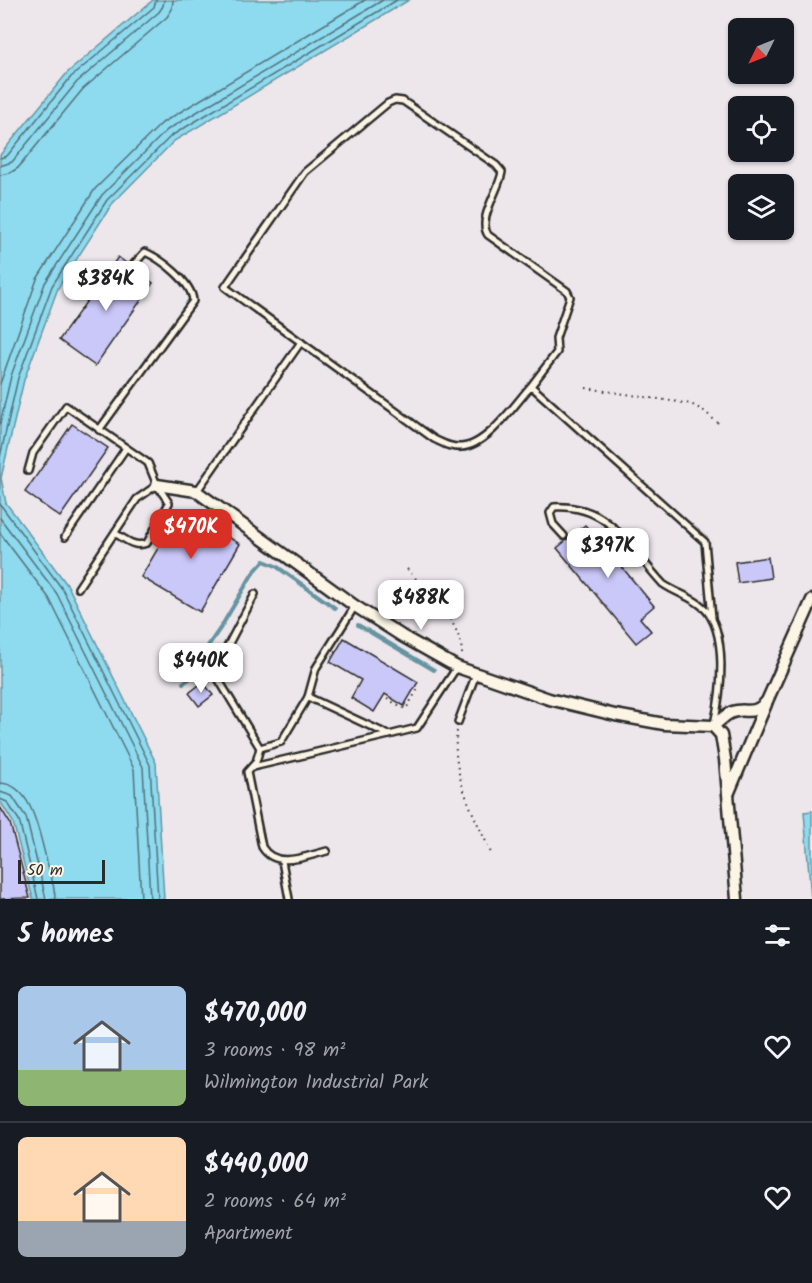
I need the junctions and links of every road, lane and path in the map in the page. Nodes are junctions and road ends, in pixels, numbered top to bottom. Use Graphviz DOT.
graph roads {
  1 [pos="134,264"];
  2 [pos="301,342"];
  3 [pos="531,386"];
  4 [pos="586,388"];
  5 [pos="718,423"];
  6 [pos="99,430"];
  7 [pos="126,448"];
  8 [pos="28,471"];
  9 [pos="157,485"];
  10 [pos="196,492"];
  11 [pos="115,533"];
  12 [pos="564,536"];
  13 [pos="65,537"];
  14 [pos="408,569"];
  15 [pos="78,588"];
  16 [pos="255,594"];
  17 [pos="812,600"];
  18 [pos="355,606"];
  19 [pos="712,618"];
  20 [pos="459,668"];
  21 [pos="476,674"];
  22 [pos="419,687"];
  23 [pos="308,697"];
  24 [pos="387,699"];
  25 [pos="767,701"];
  26 [pos="458,722"];
  27 [pos="713,726"];
  28 [pos="389,735"];
  29 [pos="260,748"];
  30 [pos="251,767"];
  31 [pos="728,795"];
  32 [pos="327,851"];
  33 [pos="491,853"];
  34 [pos="282,861"];
  35 [pos="289,899"];
  36 [pos="737,899"];
  1 -- 6 [label="lane"];
  2 -- 3 [label="lane"];
  2 -- 3 [label="lane"];
  2 -- 10 [label="lane"];
  3 -- 19 [label="lane"];
  4 -- 5 [label="path"];
  6 -- 7 [label="lane"];
  6 -- 8 [label="lane"];
  7 -- 9 [label="lane"];
  7 -- 13 [label="lane"];
  9 -- 10 [label="street"];
  9 -- 11 [label="lane"];
  9 -- 11 [label="lane"];
  10 -- 18 [label="street"];
  11 -- 15 [label="lane"];
  12 -- 19 [label="lane"];
  14 -- 20 [label="path"];
  16 -- 29 [label="lane"];
  17 -- 25 [label="street"];
  18 -- 20 [label="street"];
  18 -- 23 [label="lane"];
  19 -- 27 [label="lane"];
  20 -- 21 [label="street"];
  20 -- 28 [label="lane"];
  21 -- 26 [label="lane"];
  21 -- 27 [label="street"];
  22 -- 24 [label="path"];
  23 -- 28 [label="lane"];
  23 -- 29 [label="lane"];
  25 -- 27 [label="street"];
  25 -- 31 [label="street"];
  26 -- 33 [label="path"];
  27 -- 31 [label="street"];
  28 -- 30 [label="lane"];
  29 -- 30 [label="lane"];
  30 -- 34 [label="lane"];
  31 -- 36 [label="street"];
  32 -- 34 [label="lane"];
  34 -- 35 [label="lane"];
}
